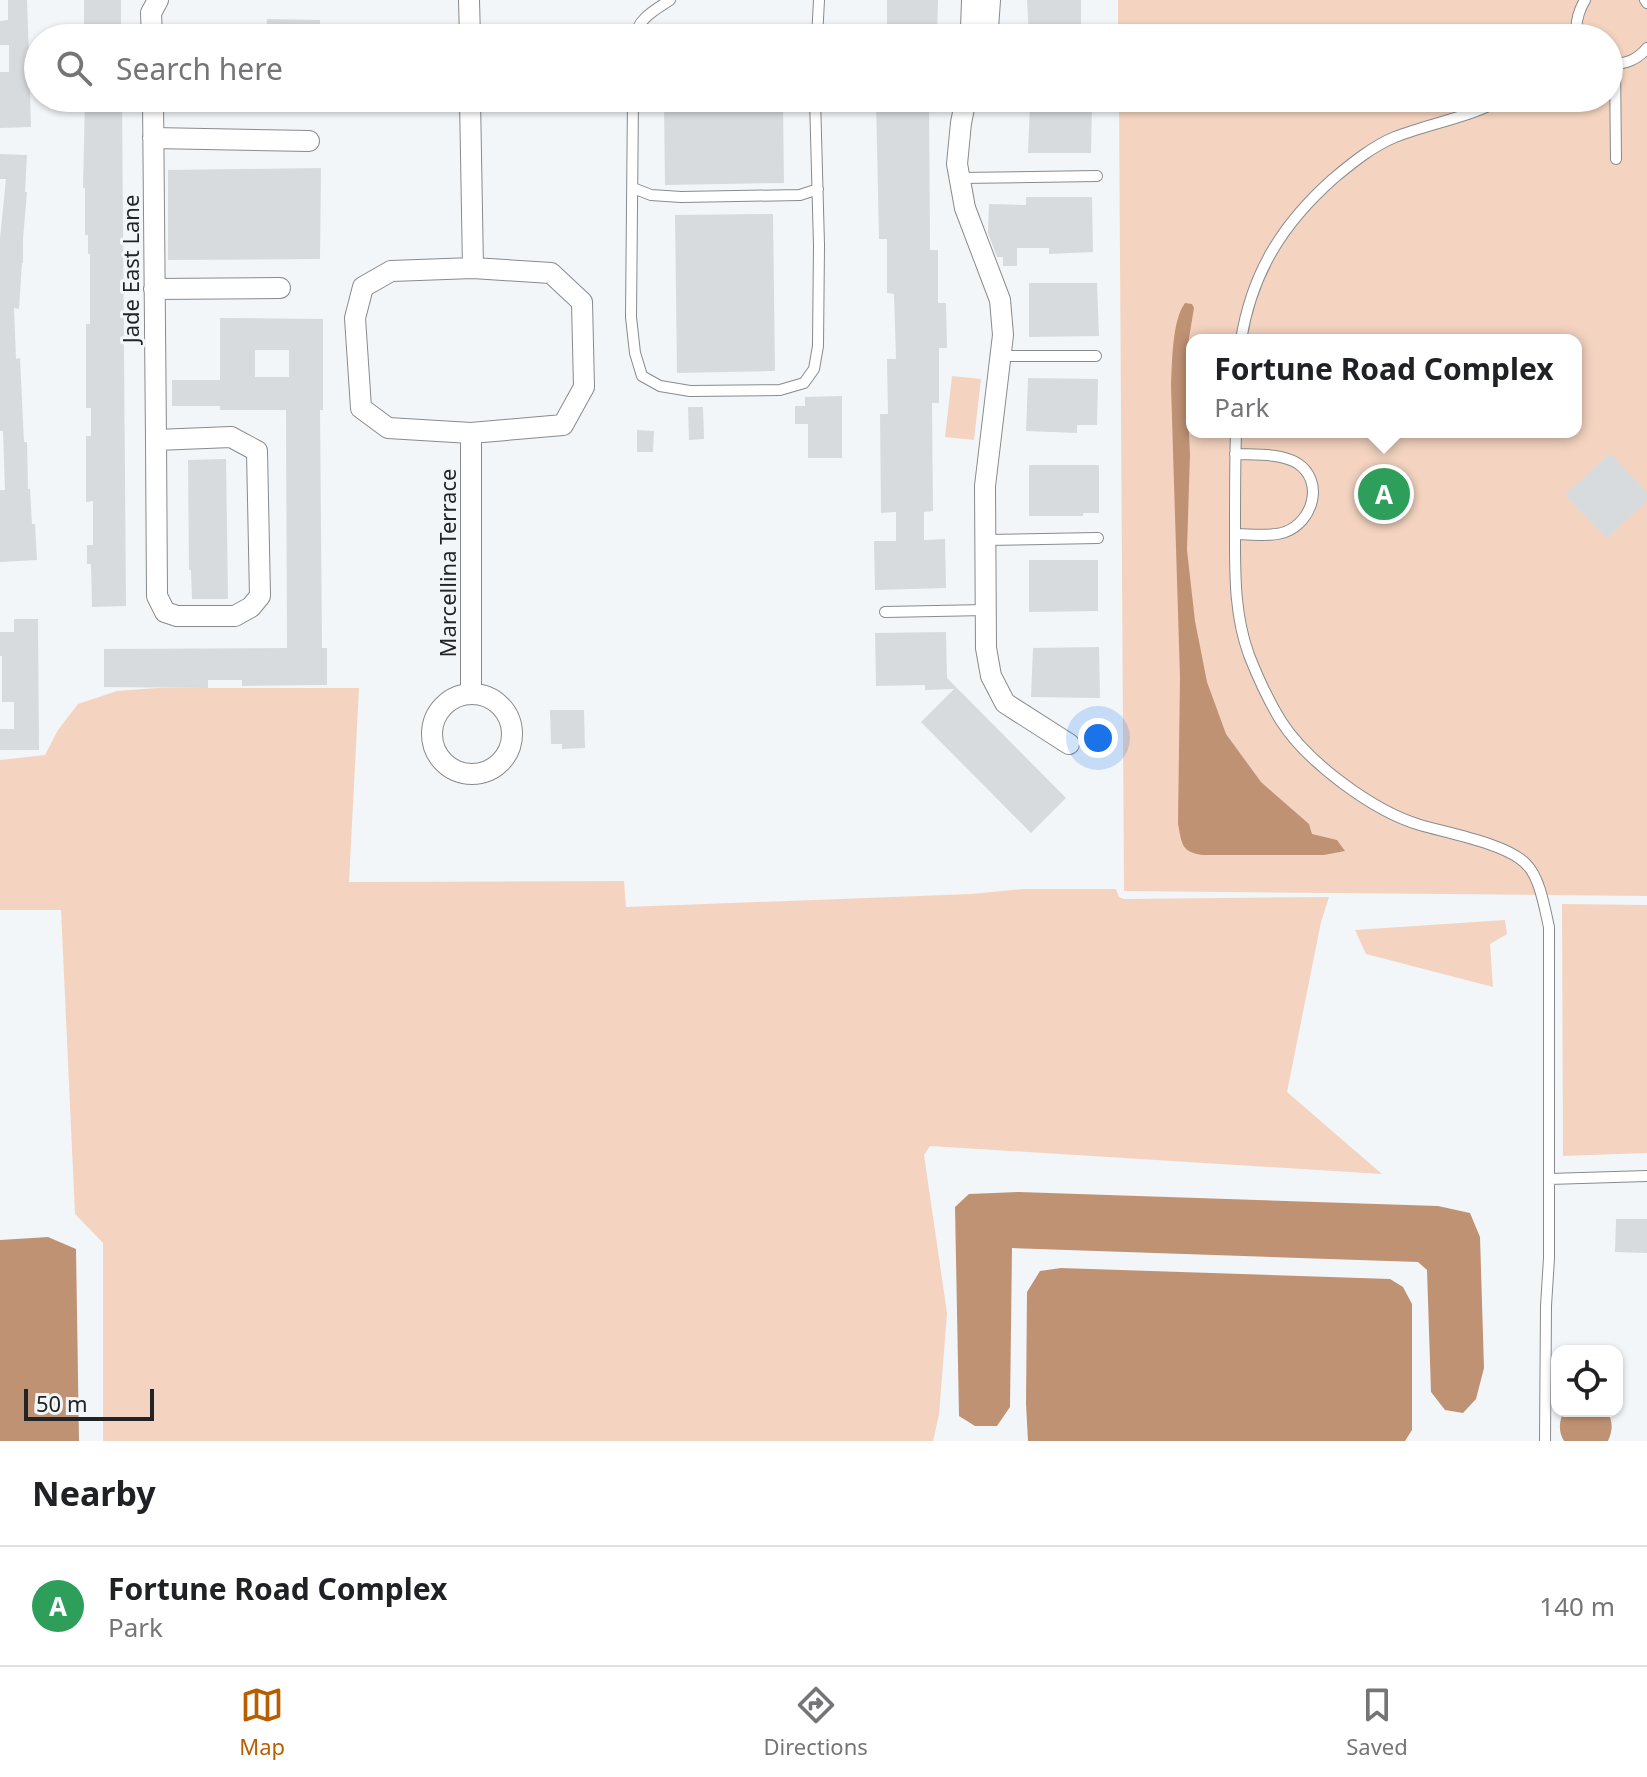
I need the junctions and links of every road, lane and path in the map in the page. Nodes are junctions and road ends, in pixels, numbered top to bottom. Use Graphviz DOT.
graph roads {
  1 [pos="158,0"];
  2 [pos="469,0"];
  3 [pos="670,0"];
  4 [pos="819,0"];
  5 [pos="1585,0"];
  6 [pos="981,2"];
  7 [pos="151,24"];
  8 [pos="470,24"];
  9 [pos="640,24"];
  10 [pos="818,24"];
  11 [pos="973,24"];
  12 [pos="987,24"];
  13 [pos="1577,24"];
  14 [pos="1647,48"];
  15 [pos="1623,64"];
  16 [pos="153,112"];
  17 [pos="470,112"];
  18 [pos="633,112"];
  19 [pos="815,112"];
  20 [pos="963,112"];
  21 [pos="1470,112"];
  22 [pos="1614,112"];
  23 [pos="153,138"];
  24 [pos="309,141"];
  25 [pos="1616,159"];
  26 [pos="1097,176"];
  27 [pos="960,178"];
  28 [pos="633,188"];
  29 [pos="818,189"];
  30 [pos="473,268"];
  31 [pos="280,288"];
  32 [pos="154,289"];
  33 [pos="1242,334"];
  34 [pos="1001,356"];
  35 [pos="1096,356"];
  36 [pos="471,433"];
  37 [pos="1236,438"];
  38 [pos="156,440"];
  39 [pos="1235,454"];
  40 [pos="1235,534"];
  41 [pos="1098,538"];
  42 [pos="985,540"];
  43 [pos="986,610"];
  44 [pos="885,612"];
  45 [pos="471,694"];
  46 [pos="1069,744"];
  47 [pos="1647,1176"];
  48 [pos="1549,1179"];
  49 [pos="1545,1441"];
  1 -- 7 [label="street"];
  2 -- 8 [label="street"];
  3 -- 9 [label="lane"];
  4 -- 10 [label="lane"];
  5 -- 13 [label="lane"];
  6 -- 11 [label="street"];
  6 -- 12 [label="street"];
  14 -- 15 [label="lane"];
  16 -- 23 [label="street, Jade East Lane"];
  17 -- 30 [label="street"];
  18 -- 28 [label="lane"];
  19 -- 29 [label="lane"];
  20 -- 27 [label="street"];
  21 -- 33 [label="lane"];
  22 -- 25 [label="lane"];
  23 -- 24 [label="street"];
  23 -- 32 [label="street, Jade East Lane"];
  26 -- 27 [label="lane"];
  27 -- 34 [label="street"];
  28 -- 29 [label="lane"];
  28 -- 29 [label="lane"];
  30 -- 36 [label="street"];
  30 -- 36 [label="street"];
  31 -- 32 [label="street"];
  32 -- 38 [label="street, Jade East Lane"];
  34 -- 35 [label="lane"];
  34 -- 42 [label="street"];
  36 -- 45 [label="street, Marcellina Terrace"];
  37 -- 39 [label="lane"];
  38 -- 38 [label="street, Jade East Lane"];
  39 -- 40 [label="lane"];
  39 -- 40 [label="lane"];
  40 -- 48 [label="lane"];
  41 -- 42 [label="lane"];
  42 -- 43 [label="street"];
  43 -- 44 [label="lane"];
  43 -- 46 [label="street"];
  45 -- 45 [label="street"];
  47 -- 48 [label="lane"];
  48 -- 49 [label="lane"];
}
